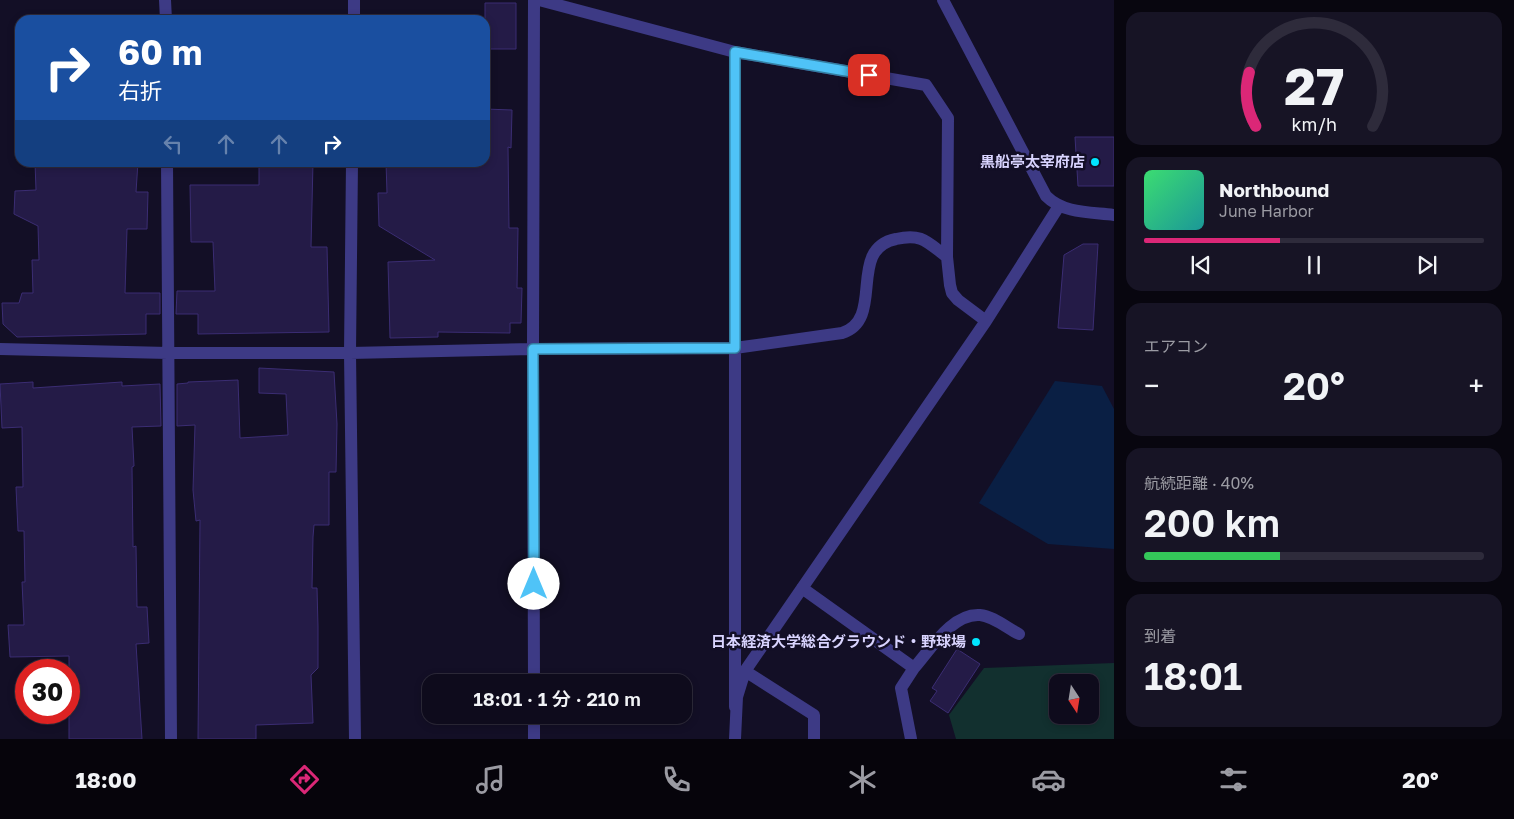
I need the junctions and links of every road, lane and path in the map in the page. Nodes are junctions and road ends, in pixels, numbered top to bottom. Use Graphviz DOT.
graph roads {
  1 [pos="165,0"];
  2 [pos="354,0"];
  3 [pos="534,0"];
  4 [pos="539,0"];
  5 [pos="943,0"];
  6 [pos="166,15"];
  7 [pos="354,15"];
  8 [pos="735,52"];
  9 [pos="167,167"];
  10 [pos="352,167"];
  11 [pos="1060,206"];
  12 [pos="1114,215"];
  13 [pos="947,257"];
  14 [pos="986,321"];
  15 [pos="735,348"];
  16 [pos="0,349"];
  17 [pos="533,349"];
  18 [pos="168,353"];
  19 [pos="350,354"];
  20 [pos="802,588"];
  21 [pos="1019,634"];
  22 [pos="914,668"];
  23 [pos="745,671"];
  24 [pos="534,674"];
  25 [pos="735,707"];
  26 [pos="534,724"];
  27 [pos="171,739"];
  28 [pos="355,739"];
  29 [pos="534,739"];
  30 [pos="735,739"];
  31 [pos="814,739"];
  32 [pos="911,739"];
  1 -- 6 [label="street"];
  2 -- 7 [label="street"];
  3 -- 17 [label="street"];
  4 -- 8 [label="street"];
  5 -- 11 [label="street"];
  8 -- 13 [label="street"];
  8 -- 15 [label="street"];
  9 -- 18 [label="street"];
  10 -- 19 [label="street"];
  11 -- 12 [label="street"];
  11 -- 14 [label="street"];
  13 -- 14 [label="street"];
  13 -- 15 [label="street"];
  14 -- 20 [label="street"];
  15 -- 17 [label="street"];
  15 -- 25 [label="street"];
  16 -- 18 [label="street"];
  17 -- 19 [label="street"];
  17 -- 24 [label="street"];
  18 -- 19 [label="street"];
  18 -- 27 [label="street"];
  19 -- 28 [label="street"];
  20 -- 22 [label="street"];
  20 -- 23 [label="street"];
  21 -- 22 [label="street"];
  22 -- 32 [label="street"];
  23 -- 25 [label="street"];
  23 -- 31 [label="street"];
  25 -- 30 [label="street"];
  26 -- 29 [label="street"];
}
